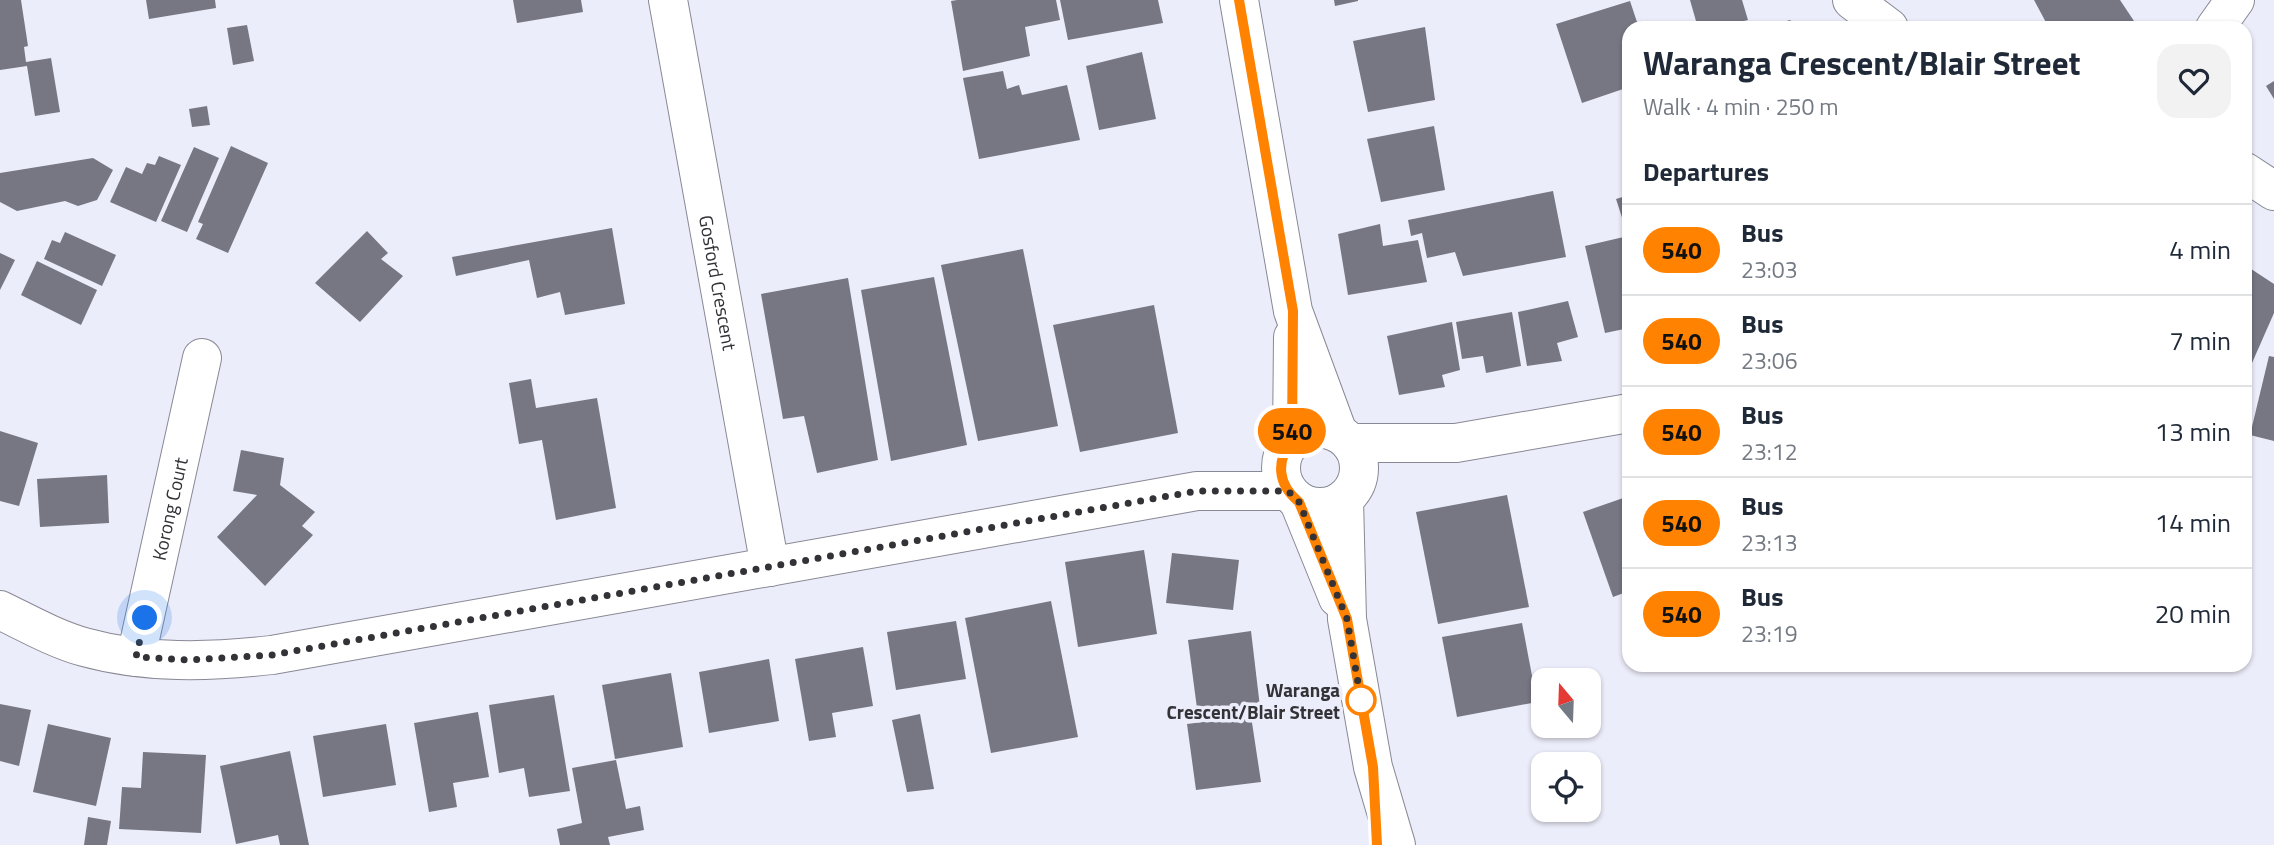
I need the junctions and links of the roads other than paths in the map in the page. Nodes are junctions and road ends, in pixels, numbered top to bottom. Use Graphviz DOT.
graph roads {
  1 [pos="668,0"];
  2 [pos="1238,0"];
  3 [pos="1852,0"];
  4 [pos="2235,0"];
  5 [pos="1880,21"];
  6 [pos="2220,21"];
  7 [pos="2252,177"];
  8 [pos="2274,191"];
  9 [pos="1293,311"];
  10 [pos="202,358"];
  11 [pos="1622,414"];
  12 [pos="1344,438"];
  13 [pos="1456,443"];
  14 [pos="1290,472"];
  15 [pos="1351,490"];
  16 [pos="770,567"];
  17 [pos="0,610"];
  18 [pos="1347,619"];
  19 [pos="136,657"];
  20 [pos="1373,767"];
  21 [pos="1377,845"];
  22 [pos="1396,845"];
  1 -- 16 [label="street, Gosford Crescent"];
  2 -- 9 [label="street"];
  3 -- 5 [label="street"];
  4 -- 6 [label="street"];
  7 -- 8 [label="street"];
  9 -- 12 [label="street"];
  9 -- 14 [label="street"];
  10 -- 19 [label="street, Korong Court"];
  11 -- 13 [label="street"];
  12 -- 13 [label="street"];
  12 -- 14 [label="street"];
  12 -- 15 [label="street"];
  13 -- 15 [label="street"];
  14 -- 15 [label="street"];
  14 -- 16 [label="street"];
  14 -- 18 [label="street"];
  15 -- 18 [label="street"];
  16 -- 19 [label="street"];
  17 -- 19 [label="street"];
  18 -- 20 [label="street"];
  20 -- 21 [label="street"];
  20 -- 22 [label="street"];
}
